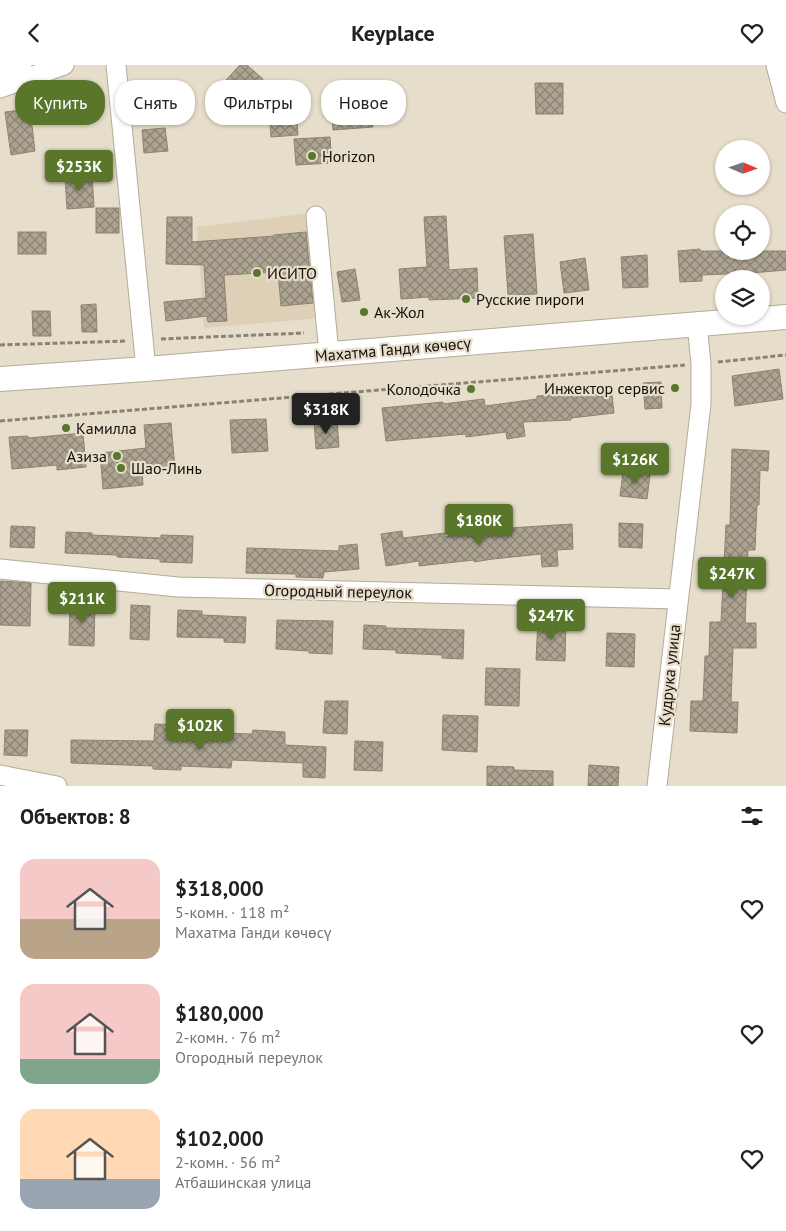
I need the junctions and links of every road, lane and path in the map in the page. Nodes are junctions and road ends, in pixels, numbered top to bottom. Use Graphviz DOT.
graph roads {
  1 [pos="22,65"];
  2 [pos="64,65"];
  3 [pos="116,65"];
  4 [pos="776,65"];
  5 [pos="0,73"];
  6 [pos="0,88"];
  7 [pos="786,103"];
  8 [pos="316,216"];
  9 [pos="786,317"];
  10 [pos="697,324"];
  11 [pos="143,340"];
  12 [pos="328,343"];
  13 [pos="0,345"];
  14 [pos="786,355"];
  15 [pos="701,364"];
  16 [pos="146,369"];
  17 [pos="0,379"];
  18 [pos="0,421"];
  19 [pos="0,569"];
  20 [pos="678,599"];
  21 [pos="0,775"];
  22 [pos="57,786"];
  23 [pos="657,786"];
  1 -- 5 [label="street"];
  2 -- 6 [label="street"];
  3 -- 11 [label="street"];
  4 -- 7 [label="street"];
  8 -- 12 [label="street"];
  9 -- 10 [label="main road, Махатма Ганди көчөсү"];
  10 -- 12 [label="main road, Махатма Ганди көчөсү"];
  10 -- 15 [label="street, Кудрука улица"];
  11 -- 12 [label="path"];
  11 -- 13 [label="path"];
  11 -- 16 [label="street"];
  12 -- 16 [label="main road, Махатма Ганди көчөсү"];
  14 -- 15 [label="path"];
  15 -- 18 [label="path"];
  15 -- 20 [label="street, Кудрука улица"];
  16 -- 17 [label="main road, Махатма Ганди көчөсү"];
  19 -- 20 [label="street, Огородный переулок"];
  20 -- 23 [label="street, Кудрука улица"];
  21 -- 22 [label="street"];
}
